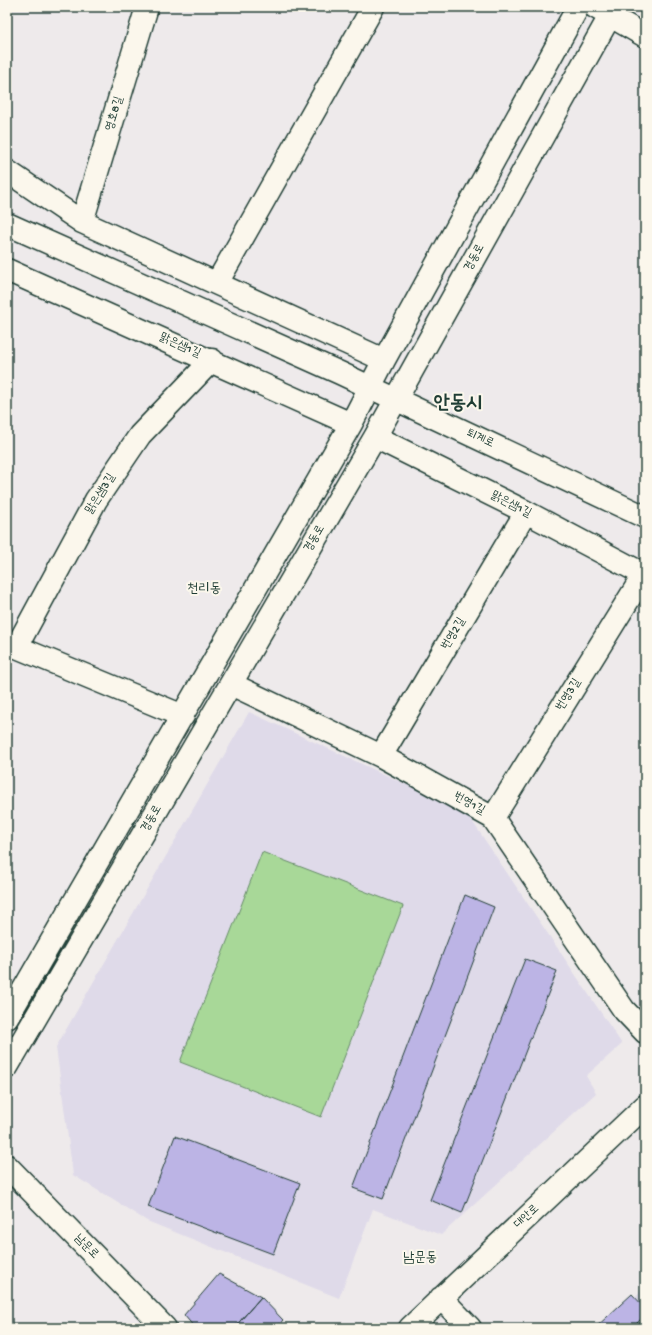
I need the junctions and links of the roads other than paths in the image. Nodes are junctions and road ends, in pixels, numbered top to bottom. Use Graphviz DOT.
graph roads {
  1 [pos="147,7"];
  2 [pos="374,7"];
  3 [pos="578,7"];
  4 [pos="607,10"];
  5 [pos="645,36"];
  6 [pos="7,171"];
  7 [pos="7,186"];
  8 [pos="54,203"];
  9 [pos="82,222"];
  10 [pos="7,224"];
  11 [pos="7,270"];
  12 [pos="217,283"];
  13 [pos="212,360"];
  14 [pos="384,360"];
  15 [pos="370,388"];
  16 [pos="396,400"];
  17 [pos="351,424"];
  18 [pos="375,437"];
  19 [pos="526,512"];
  20 [pos="645,517"];
  21 [pos="645,574"];
  22 [pos="12,644"];
  23 [pos="231,684"];
  24 [pos="183,716"];
  25 [pos="381,756"];
  26 [pos="492,818"];
  27 [pos="7,1018"];
  28 [pos="645,1032"];
  29 [pos="7,1067"];
  30 [pos="645,1106"];
  31 [pos="7,1166"];
  32 [pos="441,1298"];
  33 [pos="165,1328"];
  34 [pos="410,1328"];
  35 [pos="470,1328"];
  1 -- 9 [label="street, 영호8길"];
  2 -- 12 [label="street"];
  3 -- 14 [label="street, 경동로"];
  4 -- 5 [label="street"];
  4 -- 16 [label="street, 경동로"];
  6 -- 8 [label="street"];
  7 -- 8 [label="street"];
  8 -- 9 [label="street"];
  9 -- 12 [label="street"];
  10 -- 15 [label="street, 퇴계로"];
  11 -- 13 [label="street, 맑은샘1길"];
  12 -- 14 [label="street"];
  13 -- 17 [label="street, 맑은샘1길"];
  13 -- 22 [label="street, 맑은샘3길"];
  14 -- 15 [label="street, 경동로"];
  15 -- 16 [label="street, 퇴계로"];
  15 -- 17 [label="street, 경동로"];
  16 -- 18 [label="street, 경동로"];
  16 -- 20 [label="street, 퇴계로"];
  17 -- 24 [label="street, 경동로"];
  18 -- 19 [label="street, 맑은샘1길"];
  18 -- 23 [label="street, 경동로"];
  19 -- 21 [label="street, 맑은샘1길"];
  19 -- 25 [label="street, 번영2길"];
  21 -- 26 [label="street, 번영3길"];
  22 -- 24 [label="street"];
  23 -- 25 [label="street, 번영1길"];
  23 -- 29 [label="street, 경동로"];
  24 -- 27 [label="street, 경동로"];
  25 -- 26 [label="street, 번영1길"];
  26 -- 28 [label="street, 번영1길"];
  30 -- 32 [label="street, 대안로"];
  31 -- 33 [label="street, 남문로"];
  32 -- 34 [label="street, 대안로"];
  32 -- 35 [label="street"];
}
